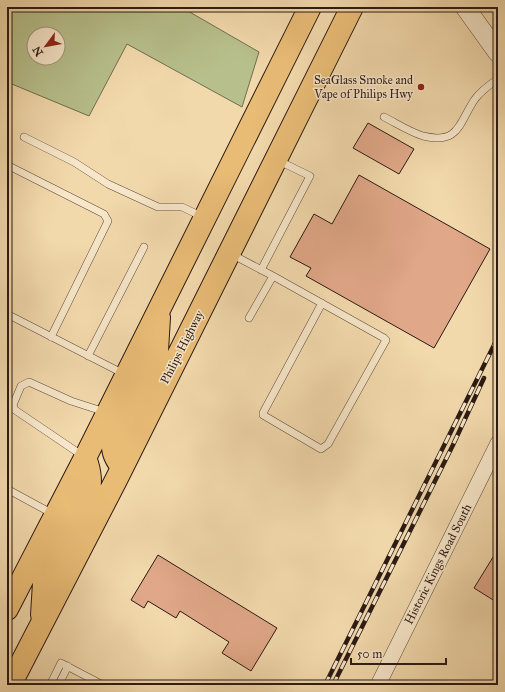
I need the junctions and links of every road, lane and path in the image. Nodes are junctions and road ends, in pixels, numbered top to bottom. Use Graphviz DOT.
graph roads {
  1 [pos="310,7"];
  2 [pos="352,7"];
  3 [pos="465,7"];
  4 [pos="498,53"];
  5 [pos="498,79"];
  6 [pos="384,117"];
  7 [pos="24,137"];
  8 [pos="276,160"];
  9 [pos="7,165"];
  10 [pos="205,218"];
  11 [pos="144,247"];
  12 [pos="229,253"];
  13 [pos="261,270"];
  14 [pos="273,276"];
  15 [pos="322,303"];
  16 [pos="159,310"];
  17 [pos="7,314"];
  18 [pos="249,318"];
  19 [pos="51,337"];
  20 [pos="88,356"];
  21 [pos="126,375"];
  22 [pos="108,413"];
  23 [pos="498,443"];
  24 [pos="85,458"];
  25 [pos="122,468"];
  26 [pos="7,489"];
  27 [pos="55,515"];
  28 [pos="7,609"];
  29 [pos="42,624"];
  30 [pos="68,666"];
  31 [pos="60,682"];
  32 [pos="10,685"];
  33 [pos="50,685"];
  34 [pos="104,685"];
  35 [pos="378,685"];
  1 -- 10 [label="main road"];
  2 -- 8 [label="main road, Philips Highway"];
  3 -- 4 [label="street"];
  5 -- 6 [label="lane"];
  7 -- 10 [label="lane"];
  8 -- 12 [label="main road, Philips Highway"];
  8 -- 13 [label="lane"];
  9 -- 19 [label="lane"];
  10 -- 16 [label="main road"];
  11 -- 20 [label="lane"];
  12 -- 13 [label="lane"];
  12 -- 25 [label="main road, Philips Highway"];
  13 -- 14 [label="lane"];
  14 -- 15 [label="lane"];
  14 -- 18 [label="lane"];
  15 -- 15 [label="lane"];
  16 -- 21 [label="main road"];
  16 -- 25 [label="main road"];
  17 -- 19 [label="lane"];
  19 -- 20 [label="lane"];
  20 -- 21 [label="lane"];
  21 -- 22 [label="main road"];
  22 -- 24 [label="main road"];
  22 -- 24 [label="lane"];
  23 -- 35 [label="street, Historic Kings Road South"];
  24 -- 27 [label="main road"];
  24 -- 29 [label="main road"];
  25 -- 29 [label="main road, Philips Highway"];
  26 -- 27 [label="lane"];
  27 -- 28 [label="main road"];
  29 -- 32 [label="main road, Philips Highway"];
  30 -- 31 [label="lane"];
  30 -- 33 [label="lane"];
  30 -- 34 [label="lane"];
}
